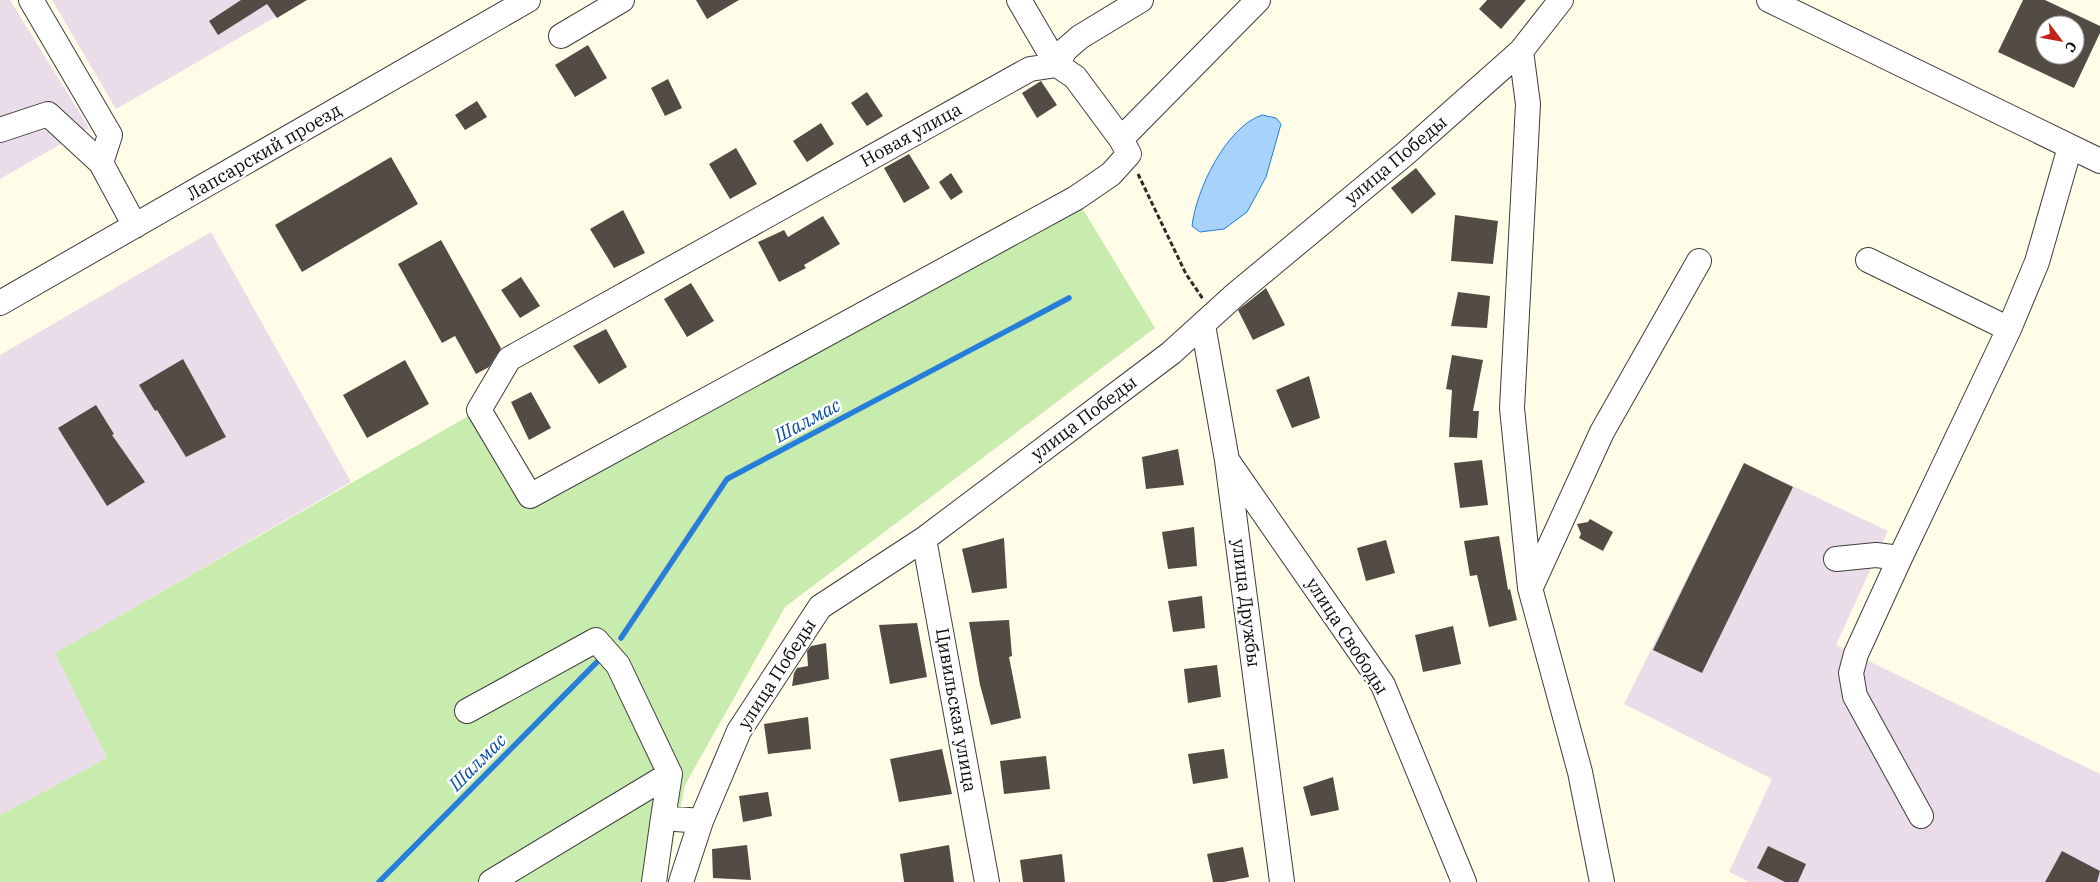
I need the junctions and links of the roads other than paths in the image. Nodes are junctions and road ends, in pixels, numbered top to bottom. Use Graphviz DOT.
graph roads {
  1 [pos="31,0"];
  2 [pos="528,0"];
  3 [pos="622,0"];
  4 [pos="1019,0"];
  5 [pos="1141,0"];
  6 [pos="1258,0"];
  7 [pos="1560,0"];
  8 [pos="1769,0"];
  9 [pos="561,36"];
  10 [pos="1521,51"];
  11 [pos="1057,65"];
  12 [pos="0,130"];
  13 [pos="1125,146"];
  14 [pos="2070,147"];
  15 [pos="2100,161"];
  16 [pos="101,162"];
  17 [pos="135,226"];
  18 [pos="1868,260"];
  19 [pos="1699,261"];
  20 [pos="0,303"];
  21 [pos="1208,319"];
  22 [pos="2009,329"];
  23 [pos="1227,460"];
  24 [pos="924,539"];
  25 [pos="1900,558"];
  26 [pos="1836,559"];
  27 [pos="1530,588"];
  28 [pos="467,711"];
  29 [pos="670,774"];
  30 [pos="1921,816"];
  31 [pos="663,818"];
  32 [pos="701,821"];
  33 [pos="491,882"];
  34 [pos="654,882"];
  35 [pos="681,882"];
  36 [pos="987,882"];
  37 [pos="1282,882"];
  38 [pos="1464,882"];
  39 [pos="1602,882"];
  1 -- 16 [label="street"];
  2 -- 17 [label="street, Лапсарский проезд"];
  3 -- 9 [label="street"];
  4 -- 11 [label="street"];
  5 -- 11 [label="street"];
  6 -- 13 [label="street"];
  7 -- 10 [label="street, улица Победы"];
  8 -- 14 [label="street"];
  10 -- 21 [label="street, улица Победы"];
  10 -- 27 [label="street"];
  11 -- 13 [label="street"];
  11 -- 13 [label="street, Новая улица"];
  12 -- 16 [label="street"];
  14 -- 15 [label="street"];
  14 -- 22 [label="street"];
  16 -- 17 [label="street"];
  17 -- 20 [label="street, Лапсарский проезд"];
  18 -- 22 [label="street"];
  19 -- 27 [label="street"];
  21 -- 23 [label="street, улица Дружбы"];
  21 -- 24 [label="street, улица Победы"];
  22 -- 25 [label="street"];
  23 -- 37 [label="street, улица Дружбы"];
  23 -- 38 [label="street, улица Свободы"];
  24 -- 32 [label="street, улица Победы"];
  24 -- 36 [label="street, Цивильская улица"];
  25 -- 26 [label="street"];
  25 -- 30 [label="street"];
  27 -- 39 [label="street"];
  28 -- 29 [label="street"];
  29 -- 31 [label="street"];
  29 -- 33 [label="street"];
  31 -- 32 [label="street"];
  31 -- 34 [label="street"];
  32 -- 35 [label="street, улица Победы"];
}
